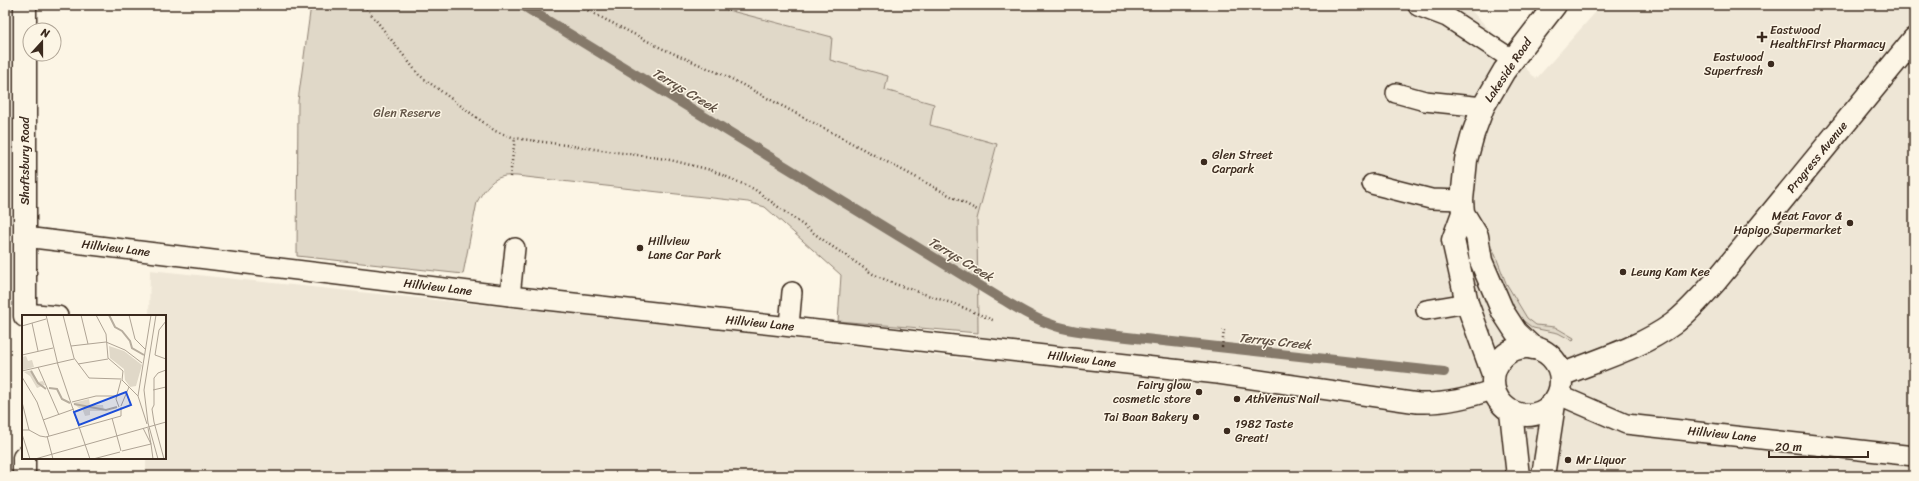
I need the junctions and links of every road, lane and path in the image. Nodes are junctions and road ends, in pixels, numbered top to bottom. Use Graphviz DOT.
graph roads {
  1 [pos="25,5"];
  2 [pos="364,5"];
  3 [pos="577,5"];
  4 [pos="1554,5"];
  5 [pos="1418,6"];
  6 [pos="1913,44"];
  7 [pos="1513,60"];
  8 [pos="1396,93"];
  9 [pos="1483,107"];
  10 [pos="515,138"];
  11 [pos="510,177"];
  12 [pos="1372,184"];
  13 [pos="1462,207"];
  14 [pos="979,211"];
  15 [pos="25,237"];
  16 [pos="515,248"];
  17 [pos="792,292"];
  18 [pos="510,296"];
  19 [pos="1467,303"];
  20 [pos="1426,310"];
  21 [pos="25,314"];
  22 [pos="42,315"];
  23 [pos="996,321"];
  24 [pos="789,326"];
  25 [pos="1534,348"];
  26 [pos="1493,382"];
  27 [pos="1558,391"];
  28 [pos="1511,412"];
  29 [pos="1914,456"];
  30 [pos="24,459"];
  31 [pos="24,476"];
  32 [pos="1518,476"];
  33 [pos="1543,476"];
  1 -- 15 [label="street, Shaftsbury Road"];
  2 -- 10 [label="path"];
  3 -- 14 [label="path"];
  4 -- 7 [label="street, Lakeside Road"];
  5 -- 7 [label="lane"];
  6 -- 27 [label="street, Progress Avenue"];
  7 -- 9 [label="street, Lakeside Road"];
  8 -- 9 [label="lane"];
  9 -- 13 [label="street, Lakeside Road"];
  10 -- 11 [label="path"];
  10 -- 23 [label="path"];
  12 -- 13 [label="lane"];
  13 -- 19 [label="street, Lakeside Road"];
  13 -- 25 [label="street"];
  15 -- 18 [label="lane, Hillview Lane"];
  15 -- 21 [label="street, Shaftsbury Road"];
  16 -- 18 [label="lane"];
  17 -- 24 [label="lane"];
  18 -- 24 [label="lane, Hillview Lane"];
  19 -- 20 [label="lane"];
  19 -- 26 [label="street, Lakeside Road"];
  21 -- 22 [label="lane"];
  24 -- 26 [label="lane, Hillview Lane"];
  25 -- 26 [label="street"];
  25 -- 27 [label="street"];
  26 -- 28 [label="street"];
  27 -- 28 [label="street"];
  27 -- 29 [label="lane, Hillview Lane"];
  27 -- 33 [label="street"];
  28 -- 32 [label="street"];
  30 -- 31 [label="street"];
}
